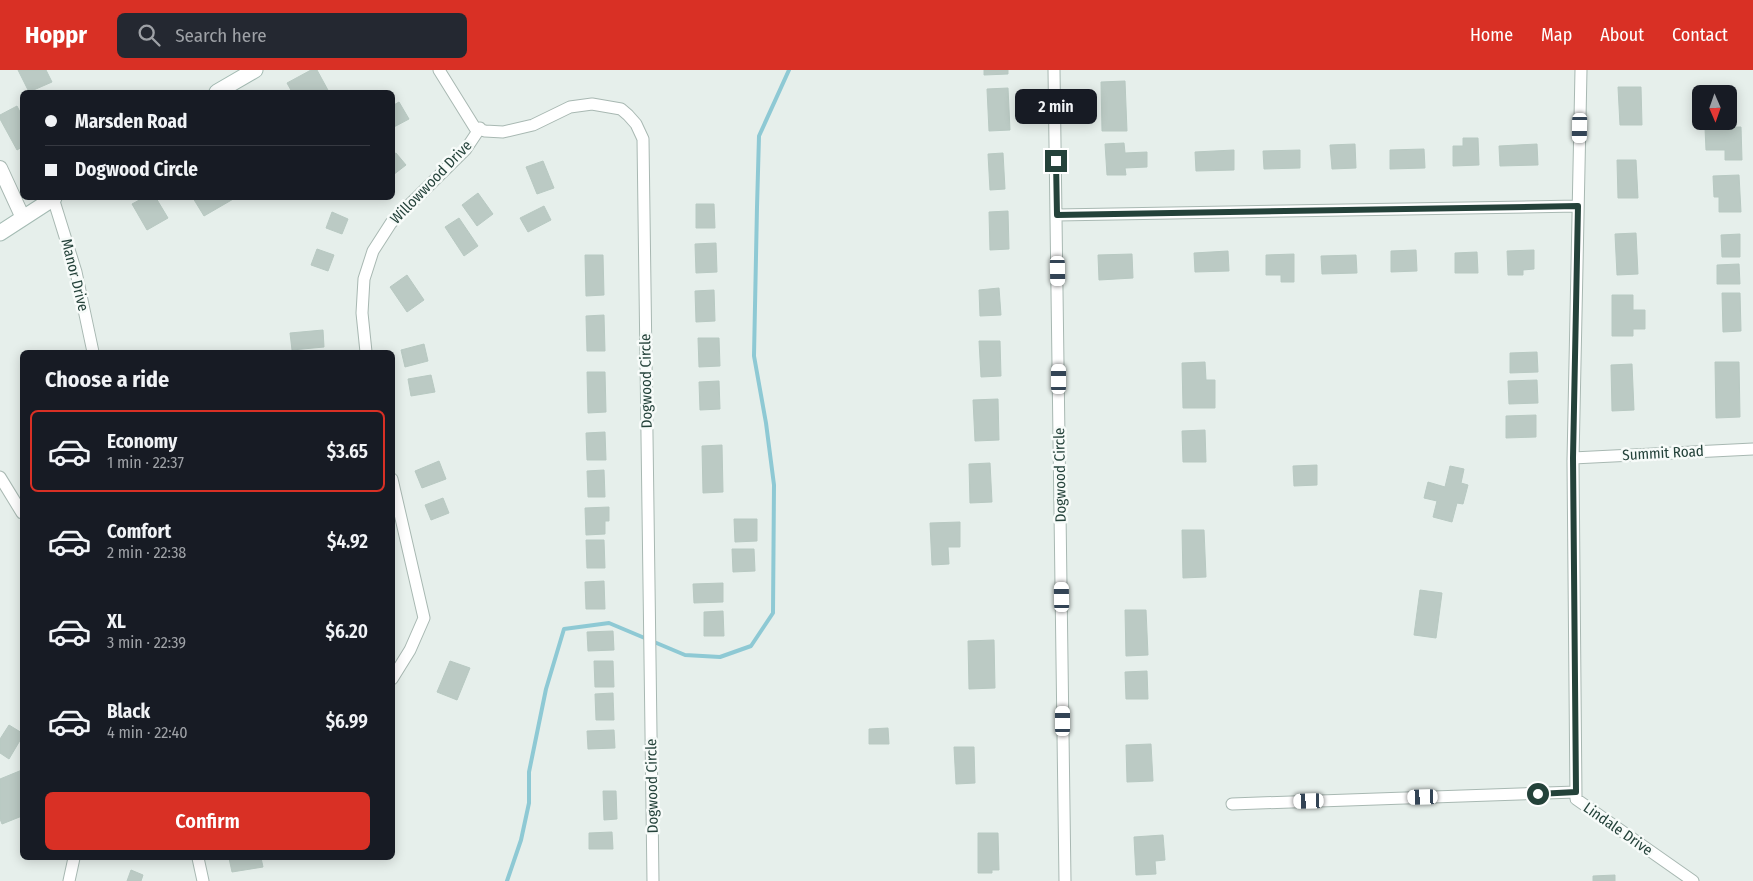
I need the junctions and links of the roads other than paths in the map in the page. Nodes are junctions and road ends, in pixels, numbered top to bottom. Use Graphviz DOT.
graph roads {
  1 [pos="255,70"];
  2 [pos="439,70"];
  3 [pos="1054,70"];
  4 [pos="1581,70"];
  5 [pos="220,90"];
  6 [pos="480,128"];
  7 [pos="0,168"];
  8 [pos="50,200"];
  9 [pos="54,200"];
  10 [pos="1578,206"];
  11 [pos="1057,215"];
  12 [pos="23,218"];
  13 [pos="0,233"];
  14 [pos="93,350"];
  15 [pos="366,350"];
  16 [pos="1753,449"];
  17 [pos="1573,458"];
  18 [pos="0,477"];
  19 [pos="395,492"];
  20 [pos="20,510"];
  21 [pos="395,674"];
  22 [pos="1576,792"];
  23 [pos="1232,804"];
  24 [pos="74,860"];
  25 [pos="198,860"];
  26 [pos="69,881"];
  27 [pos="203,881"];
  28 [pos="653,881"];
  29 [pos="1065,881"];
  30 [pos="1693,881"];
  1 -- 5 [label="main road"];
  2 -- 6 [label="street"];
  3 -- 11 [label="street, Dogwood Circle"];
  4 -- 10 [label="street, Lindale Drive"];
  6 -- 15 [label="street, Willowwood Drive"];
  6 -- 28 [label="street, Dogwood Circle"];
  7 -- 12 [label="street"];
  8 -- 12 [label="main road"];
  9 -- 14 [label="street, Manor Drive"];
  10 -- 11 [label="street"];
  10 -- 17 [label="street, Lindale Drive"];
  11 -- 29 [label="street, Dogwood Circle"];
  12 -- 13 [label="main road"];
  16 -- 17 [label="street, Summit Road"];
  17 -- 22 [label="street, Lindale Drive"];
  18 -- 20 [label="street"];
  19 -- 21 [label="street"];
  22 -- 23 [label="street"];
  22 -- 30 [label="street, Lindale Drive"];
  24 -- 26 [label="street"];
  25 -- 27 [label="street"];
}
